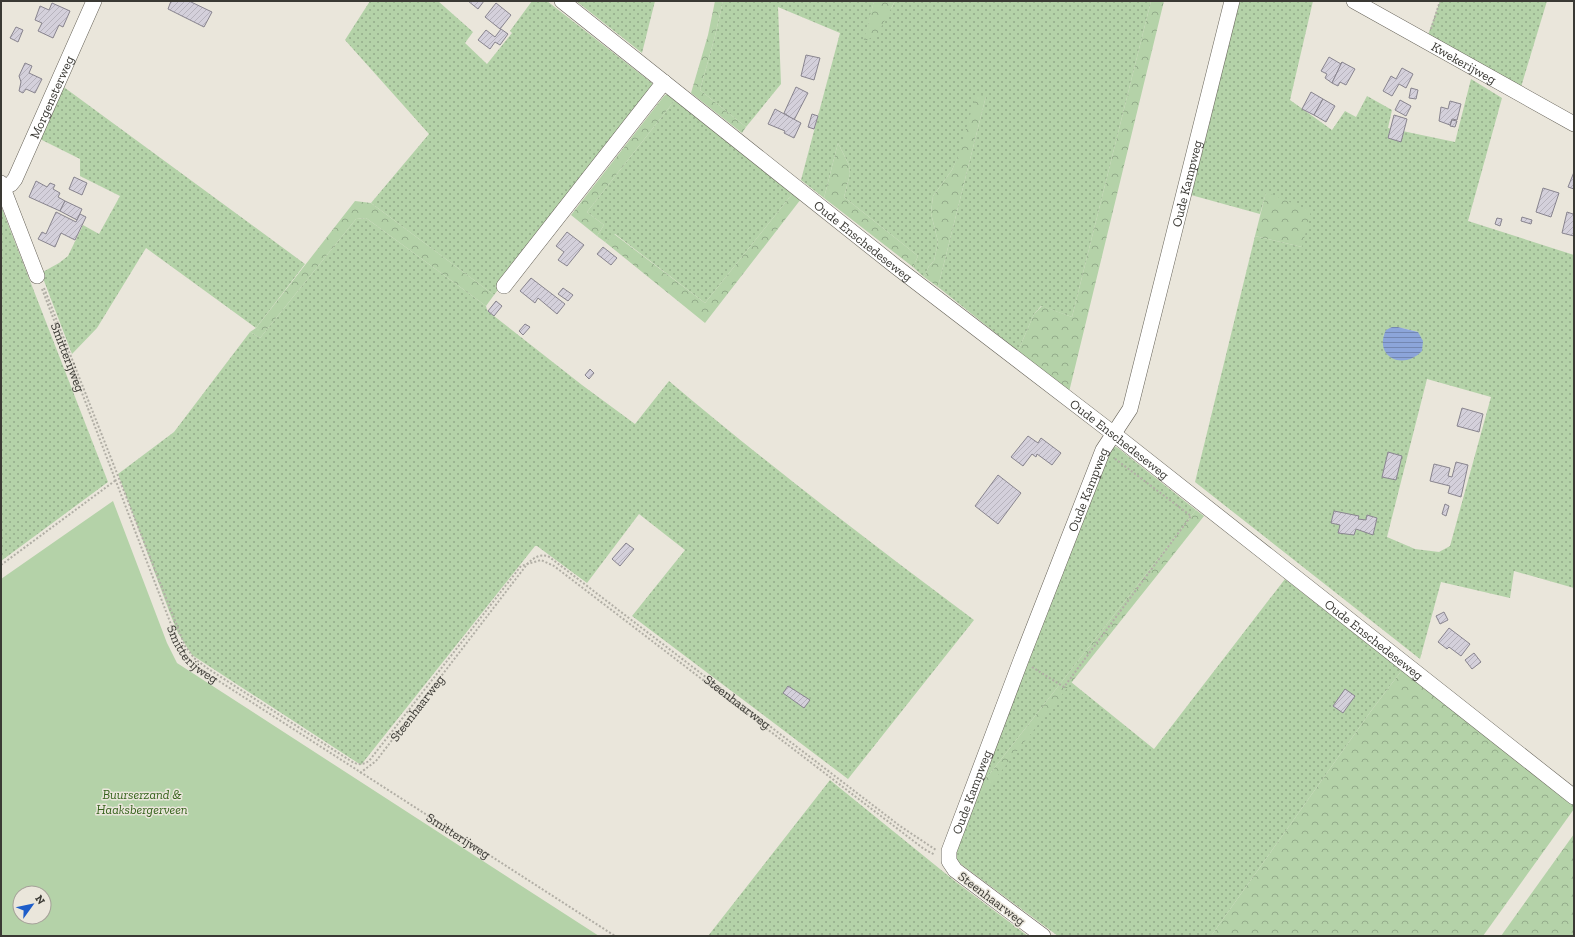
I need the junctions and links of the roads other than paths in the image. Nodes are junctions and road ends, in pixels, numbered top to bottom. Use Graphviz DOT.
graph roads {
  1 [pos="94,1"];
  2 [pos="562,1"];
  3 [pos="1232,1"];
  4 [pos="1354,1"];
  5 [pos="664,82"];
  6 [pos="1574,124"];
  7 [pos="2,186"];
  8 [pos="37,276"];
  9 [pos="504,286"];
  10 [pos="1114,434"];
  11 [pos="1574,797"];
  12 [pos="948,855"];
  13 [pos="1043,936"];
  1 -- 7 [label="street, Morgensterweg"];
  2 -- 5 [label="street, Oude Enschedeseweg"];
  3 -- 10 [label="street, Oude Kampweg"];
  4 -- 6 [label="street, Kwekerijweg"];
  5 -- 9 [label="street"];
  5 -- 10 [label="street, Oude Enschedeseweg"];
  7 -- 8 [label="street"];
  10 -- 11 [label="street, Oude Enschedeseweg"];
  10 -- 12 [label="street, Oude Kampweg"];
  12 -- 13 [label="street, Steenhaarweg"];
}
